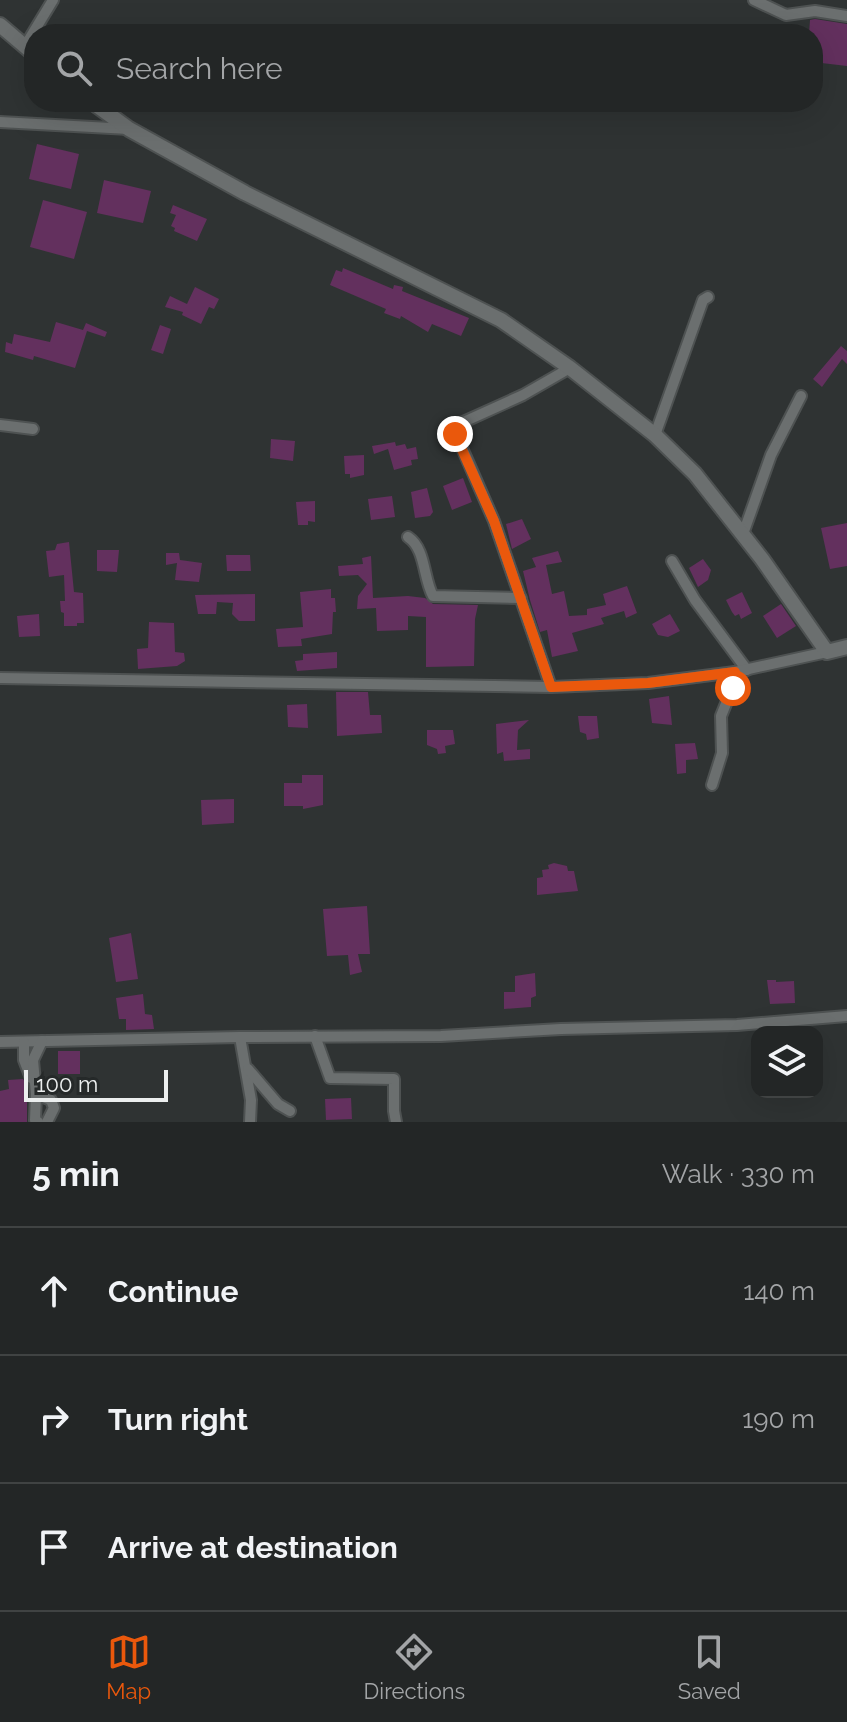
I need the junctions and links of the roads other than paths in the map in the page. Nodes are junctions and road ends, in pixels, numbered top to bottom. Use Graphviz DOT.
graph roads {
  1 [pos="53,0"];
  2 [pos="754,0"];
  3 [pos="847,16"];
  4 [pos="41,24"];
  5 [pos="0,25"];
  6 [pos="24,46"];
  7 [pos="106,112"];
  8 [pos="0,122"];
  9 [pos="129,129"];
  10 [pos="708,297"];
  11 [pos="570,368"];
  12 [pos="801,396"];
  13 [pos="0,425"];
  14 [pos="33,429"];
  15 [pos="655,435"];
  16 [pos="743,534"];
  17 [pos="408,537"];
  18 [pos="672,561"];
  19 [pos="521,598"];
  20 [pos="847,647"];
  21 [pos="827,652"];
  22 [pos="747,670"];
  23 [pos="735,672"];
  24 [pos="0,678"];
  25 [pos="551,687"];
  26 [pos="712,785"];
  27 [pos="847,1016"];
  28 [pos="315,1036"];
  29 [pos="240,1037"];
  30 [pos="42,1041"];
  31 [pos="0,1042"];
  32 [pos="24,1042"];
  33 [pos="245,1064"];
  34 [pos="36,1094"];
  35 [pos="290,1111"];
  36 [pos="38,1122"];
  37 [pos="47,1122"];
  38 [pos="250,1122"];
  39 [pos="396,1122"];
  1 -- 4 [label="street"];
  2 -- 3 [label="street"];
  5 -- 6 [label="main road"];
  7 -- 9 [label="main road"];
  8 -- 9 [label="street"];
  9 -- 11 [label="main road"];
  10 -- 15 [label="street"];
  11 -- 15 [label="main road"];
  11 -- 19 [label="street"];
  12 -- 16 [label="street"];
  13 -- 14 [label="street"];
  15 -- 16 [label="main road"];
  16 -- 21 [label="main road"];
  17 -- 19 [label="street"];
  18 -- 22 [label="street"];
  19 -- 25 [label="street"];
  20 -- 21 [label="main road"];
  21 -- 22 [label="street"];
  22 -- 23 [label="street"];
  23 -- 25 [label="street"];
  23 -- 26 [label="street"];
  24 -- 25 [label="street"];
  27 -- 28 [label="street"];
  28 -- 29 [label="street"];
  28 -- 39 [label="street"];
  29 -- 30 [label="street"];
  29 -- 33 [label="street"];
  30 -- 32 [label="street"];
  30 -- 34 [label="street"];
  31 -- 32 [label="street"];
  32 -- 34 [label="street"];
  33 -- 35 [label="street"];
  33 -- 38 [label="street"];
  34 -- 36 [label="street"];
  34 -- 37 [label="street"];
}
